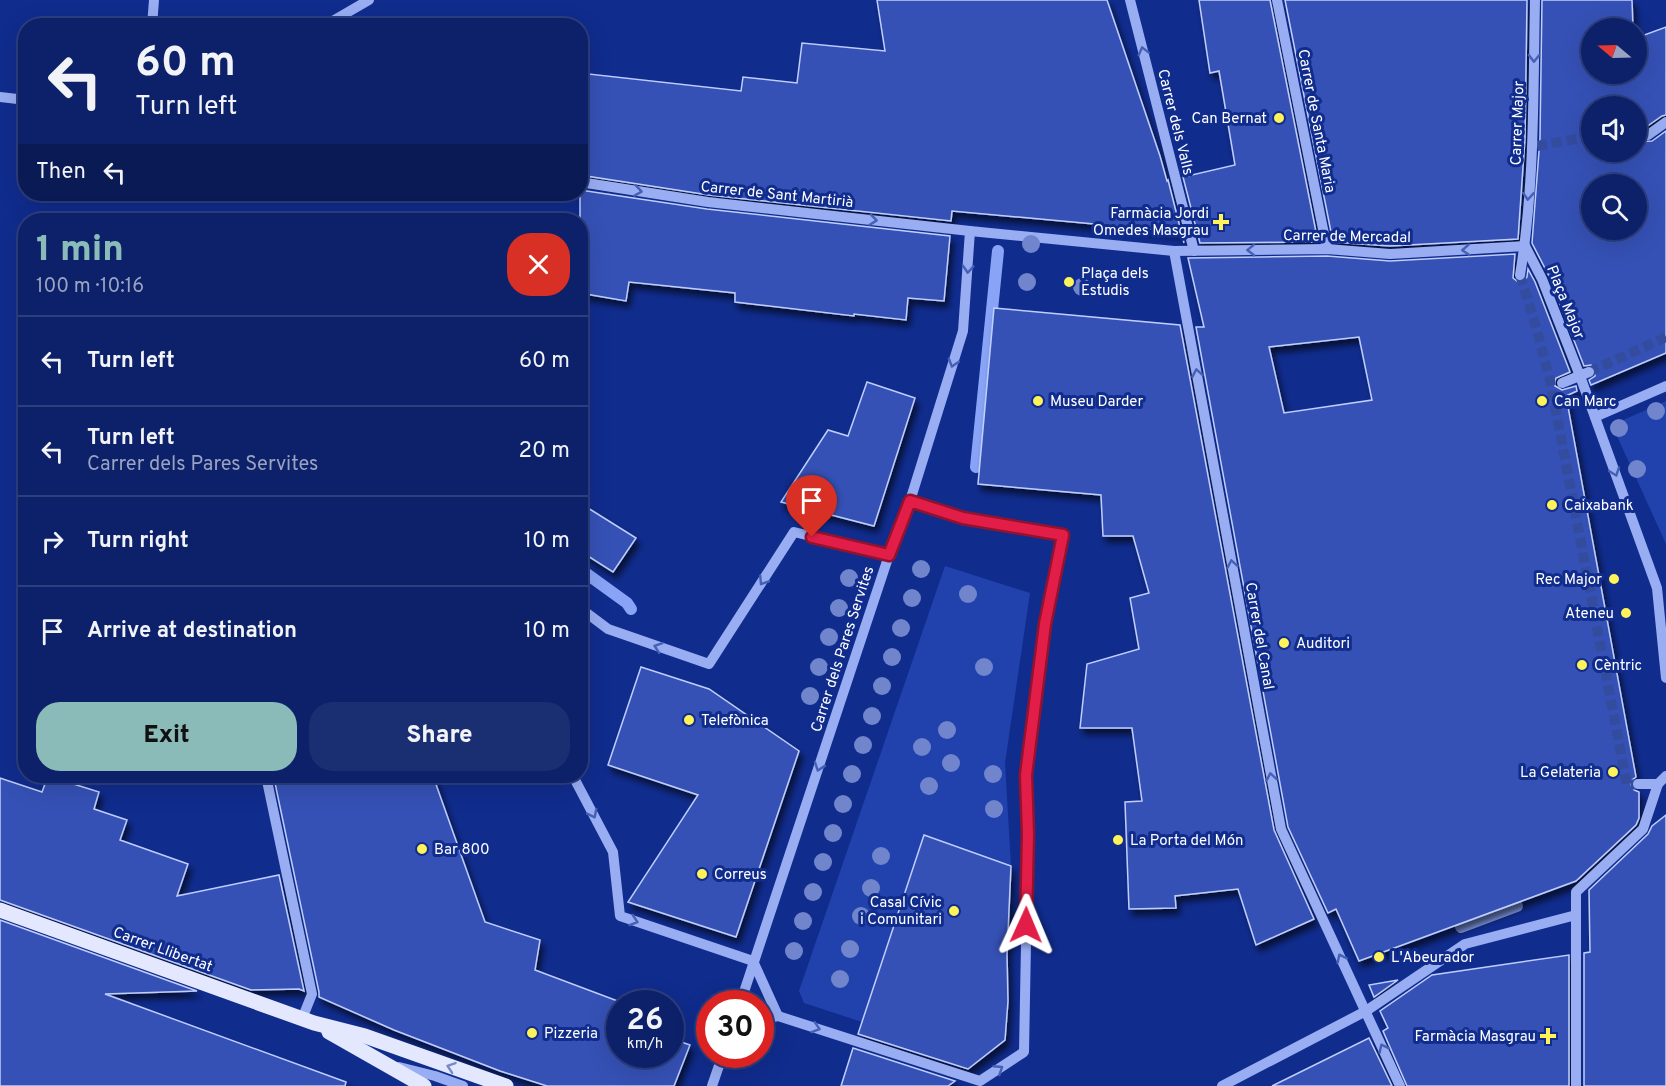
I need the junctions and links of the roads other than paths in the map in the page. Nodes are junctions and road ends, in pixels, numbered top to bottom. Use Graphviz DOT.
graph roads {
  1 [pos="154,0"];
  2 [pos="369,0"];
  3 [pos="1130,0"];
  4 [pos="1277,0"];
  5 [pos="1535,0"];
  6 [pos="153,18"];
  7 [pos="338,18"];
  8 [pos="0,97"];
  9 [pos="18,99"];
  10 [pos="1666,122"];
  11 [pos="1647,135"];
  12 [pos="588,183"];
  13 [pos="970,231"];
  14 [pos="1525,246"];
  15 [pos="1327,249"];
  16 [pos="1174,251"];
  17 [pos="1194,251"];
  18 [pos="1520,275"];
  19 [pos="1582,373"];
  20 [pos="1562,383"];
  21 [pos="1666,386"];
  22 [pos="1595,417"];
  23 [pos="910,501"];
  24 [pos="889,555"];
  25 [pos="1663,611"];
  26 [pos="588,614"];
  27 [pos="1665,653"];
  28 [pos="1666,678"];
  29 [pos="1662,780"];
  30 [pos="267,783"];
  31 [pos="577,783"];
  32 [pos="1638,784"];
  33 [pos="0,910"];
  34 [pos="1576,915"];
  35 [pos="753,961"];
  36 [pos="744,990"];
  37 [pos="1366,1011"];
  38 [pos="778,1016"];
  39 [pos="774,1017"];
  40 [pos="308,1021"];
  41 [pos="381,1063"];
  42 [pos="718,1068"];
  43 [pos="424,1086"];
  44 [pos="464,1086"];
  45 [pos="506,1086"];
  46 [pos="712,1086"];
  47 [pos="1222,1086"];
  48 [pos="1400,1086"];
  49 [pos="1576,1086"];
  1 -- 6 [label="street"];
  2 -- 7 [label="street"];
  17 -- 3 [label="street, Carrer dels Valls, one-way"];
  4 -- 15 [label="street, Carrer de Santa Maria"];
  5 -- 14 [label="street, Carrer Major, one-way"];
  8 -- 9 [label="street"];
  10 -- 11 [label="street"];
  12 -- 13 [label="street, Carrer de Sant Martirià, one-way"];
  13 -- 16 [label="street"];
  13 -- 23 [label="street, Carrer dels Pares Servites, one-way"];
  14 -- 15 [label="street, Carrer de Mercadal, one-way"];
  14 -- 18 [label="street"];
  14 -- 19 [label="street, Plaça Major"];
  15 -- 17 [label="street, Carrer de Mercadal, one-way"];
  16 -- 17 [label="street, Carrer de Mercadal"];
  37 -- 16 [label="street, Carrer del Canal, one-way"];
  19 -- 20 [label="street"];
  19 -- 22 [label="street, Plaça Major"];
  21 -- 22 [label="street"];
  22 -- 25 [label="street, Plaça Major, one-way"];
  23 -- 24 [label="street, Carrer dels Pares Servites"];
  38 -- 23 [label="street, one-way"];
  24 -- 26 [label="street, one-way"];
  24 -- 35 [label="street, Carrer dels Pares Servites, one-way"];
  25 -- 27 [label="street, Plaça Major"];
  27 -- 28 [label="street, Plaça Major"];
  29 -- 32 [label="street"];
  29 -- 34 [label="street"];
  30 -- 40 [label="street"];
  31 -- 35 [label="street, one-way"];
  33 -- 40 [label="main road, Carrer Llibertat"];
  34 -- 37 [label="street"];
  34 -- 49 [label="street"];
  35 -- 36 [label="street, Carrer dels Pares Servites"];
  35 -- 38 [label="street"];
  37 -- 47 [label="street"];
  48 -- 37 [label="street, Carrer del Canal, one-way"];
  38 -- 39 [label="street"];
  40 -- 41 [label="main road, Carrer Llibertat"];
  45 -- 40 [label="main road, Carrer Llibertat, one-way"];
  41 -- 43 [label="main road, Carrer Llibertat"];
  41 -- 44 [label="street"];
  42 -- 46 [label="street"];
}
